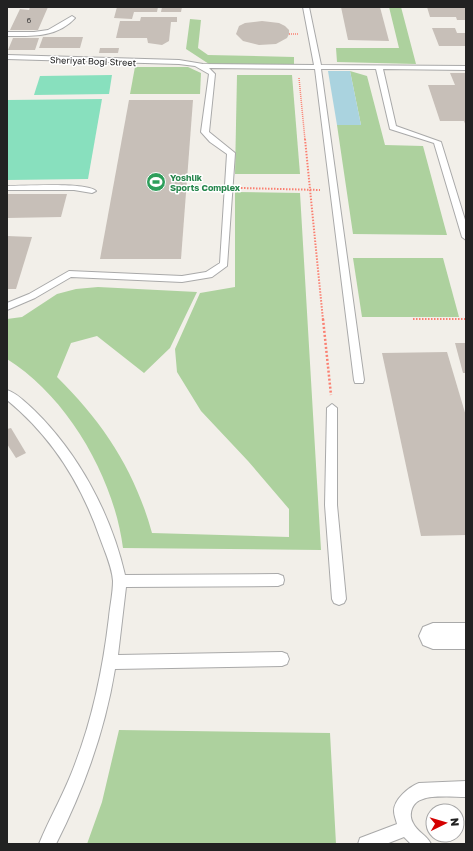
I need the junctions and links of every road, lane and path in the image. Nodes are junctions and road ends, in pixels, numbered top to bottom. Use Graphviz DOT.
graph roads {
  1 [pos="306,7"];
  2 [pos="72,18"];
  3 [pos="7,34"];
  4 [pos="7,57"];
  5 [pos="204,66"];
  6 [pos="298,67"];
  7 [pos="318,68"];
  8 [pos="380,68"];
  9 [pos="466,68"];
  10 [pos="229,187"];
  11 [pos="7,188"];
  12 [pos="310,189"];
  13 [pos="334,190"];
  14 [pos="92,191"];
  15 [pos="466,237"];
  16 [pos="7,307"];
  17 [pos="413,319"];
  18 [pos="466,320"];
  19 [pos="359,380"];
  20 [pos="7,394"];
  21 [pos="332,408"];
  22 [pos="278,580"];
  23 [pos="119,581"];
  24 [pos="339,599"];
  25 [pos="433,636"];
  26 [pos="466,636"];
  27 [pos="282,659"];
  28 [pos="111,662"];
  29 [pos="466,790"];
  30 [pos="406,828"];
  31 [pos="47,844"];
  32 [pos="366,844"];
  33 [pos="423,844"];
  1 -- 7 [label="lane"];
  2 -- 3 [label="lane"];
  4 -- 5 [label="lane, Sheriyat Bogi Street"];
  5 -- 6 [label="lane, Sheriyat Bogi Street"];
  5 -- 10 [label="lane"];
  6 -- 7 [label="lane, Sheriyat Bogi Street"];
  6 -- 12 [label="path"];
  7 -- 8 [label="lane"];
  7 -- 13 [label="lane"];
  8 -- 9 [label="lane"];
  8 -- 15 [label="lane"];
  10 -- 12 [label="path"];
  10 -- 16 [label="lane"];
  11 -- 14 [label="lane"];
  12 -- 13 [label="path"];
  12 -- 21 [label="path"];
  13 -- 19 [label="lane"];
  17 -- 18 [label="path"];
  20 -- 23 [label="lane"];
  21 -- 24 [label="lane"];
  22 -- 23 [label="lane"];
  23 -- 28 [label="lane"];
  25 -- 26 [label="street"];
  27 -- 28 [label="lane"];
  28 -- 31 [label="lane"];
  29 -- 30 [label="lane"];
  30 -- 32 [label="lane"];
  30 -- 33 [label="lane"];
}
